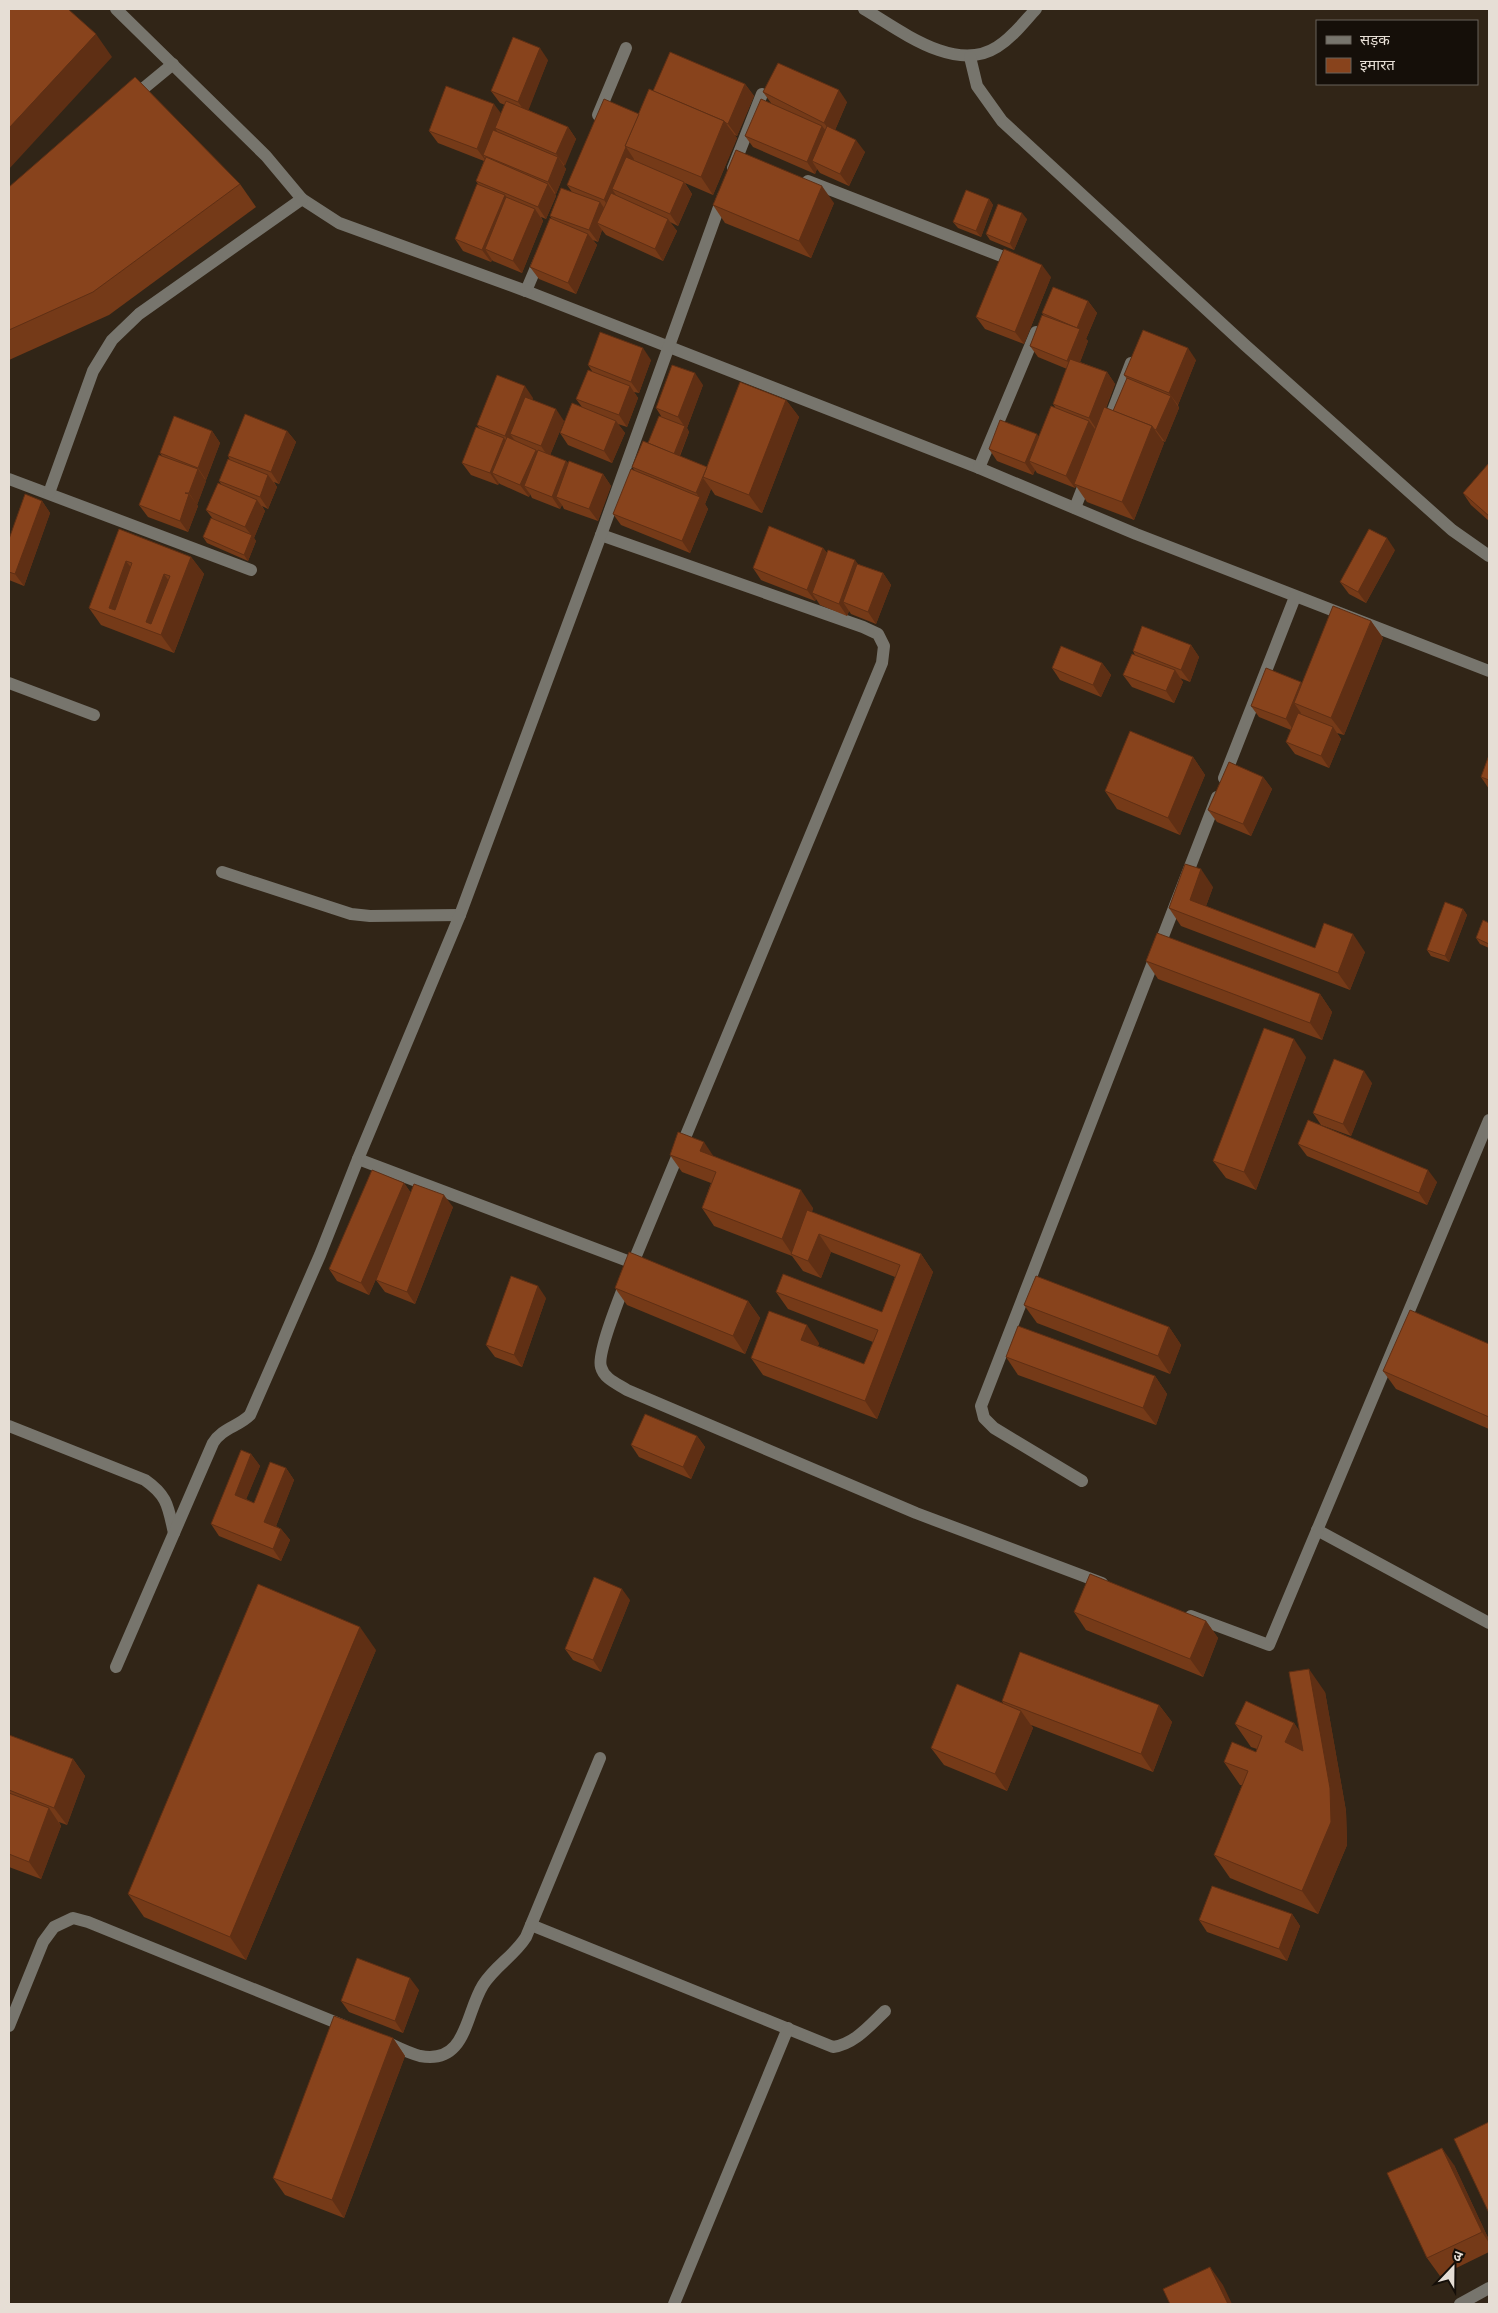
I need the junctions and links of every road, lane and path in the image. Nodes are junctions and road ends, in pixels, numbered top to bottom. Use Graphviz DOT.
graph roads {
  1 [pos="116,9"];
  2 [pos="864,9"];
  3 [pos="1036,9"];
  4 [pos="626,48"];
  5 [pos="970,57"];
  6 [pos="173,64"];
  7 [pos="762,94"];
  8 [pos="121,107"];
  9 [pos="593,129"];
  10 [pos="794,175"];
  11 [pos="302,199"];
  12 [pos="545,246"];
  13 [pos="1009,259"];
  14 [pos="526,291"];
  15 [pos="1042,319"];
  16 [pos="668,348"];
  17 [pos="1135,354"];
  18 [pos="1103,436"];
  19 [pos="1092,463"];
  20 [pos="979,468"];
  21 [pos="9,479"];
  22 [pos="49,493"];
  23 [pos="1075,508"];
  24 [pos="601,535"];
  25 [pos="1489,556"];
  26 [pos="251,570"];
  27 [pos="1295,596"];
  28 [pos="1489,671"];
  29 [pos="9,682"];
  30 [pos="94,715"];
  31 [pos="222,872"];
  32 [pos="460,915"];
  33 [pos="1489,1120"];
  34 [pos="358,1158"];
  35 [pos="633,1263"];
  36 [pos="9,1426"];
  37 [pos="1082,1481"];
  38 [pos="1317,1530"];
  39 [pos="174,1533"];
  40 [pos="1111,1586"];
  41 [pos="1176,1610"];
  42 [pos="1489,1623"];
  43 [pos="116,1667"];
  44 [pos="600,1758"];
  45 [pos="532,1925"];
  46 [pos="885,2011"];
  47 [pos="9,2026"];
  48 [pos="788,2028"];
  49 [pos="1489,2288"];
  50 [pos="674,2304"];
  51 [pos="1460,2304"];
  1 -- 6 [label="street"];
  2 -- 5 [label="street"];
  3 -- 5 [label="street"];
  4 -- 9 [label="street"];
  5 -- 25 [label="street"];
  6 -- 8 [label="street"];
  6 -- 11 [label="street"];
  7 -- 16 [label="street"];
  10 -- 13 [label="street"];
  11 -- 14 [label="street"];
  11 -- 22 [label="street"];
  12 -- 14 [label="street"];
  14 -- 16 [label="street"];
  15 -- 20 [label="street"];
  16 -- 20 [label="street"];
  16 -- 24 [label="street"];
  17 -- 18 [label="street"];
  19 -- 23 [label="street"];
  20 -- 23 [label="street"];
  21 -- 22 [label="street"];
  22 -- 26 [label="street"];
  23 -- 27 [label="street"];
  24 -- 32 [label="street"];
  24 -- 35 [label="street"];
  27 -- 28 [label="street"];
  27 -- 37 [label="street"];
  29 -- 30 [label="street"];
  31 -- 32 [label="street"];
  32 -- 34 [label="street"];
  33 -- 38 [label="street"];
  34 -- 35 [label="street"];
  34 -- 39 [label="street"];
  35 -- 40 [label="street"];
  36 -- 39 [label="street"];
  38 -- 41 [label="street"];
  38 -- 42 [label="street"];
  39 -- 43 [label="street"];
  44 -- 45 [label="street"];
  45 -- 47 [label="street"];
  45 -- 48 [label="street"];
  46 -- 48 [label="street"];
  48 -- 50 [label="street"];
  49 -- 51 [label="street"];
}
